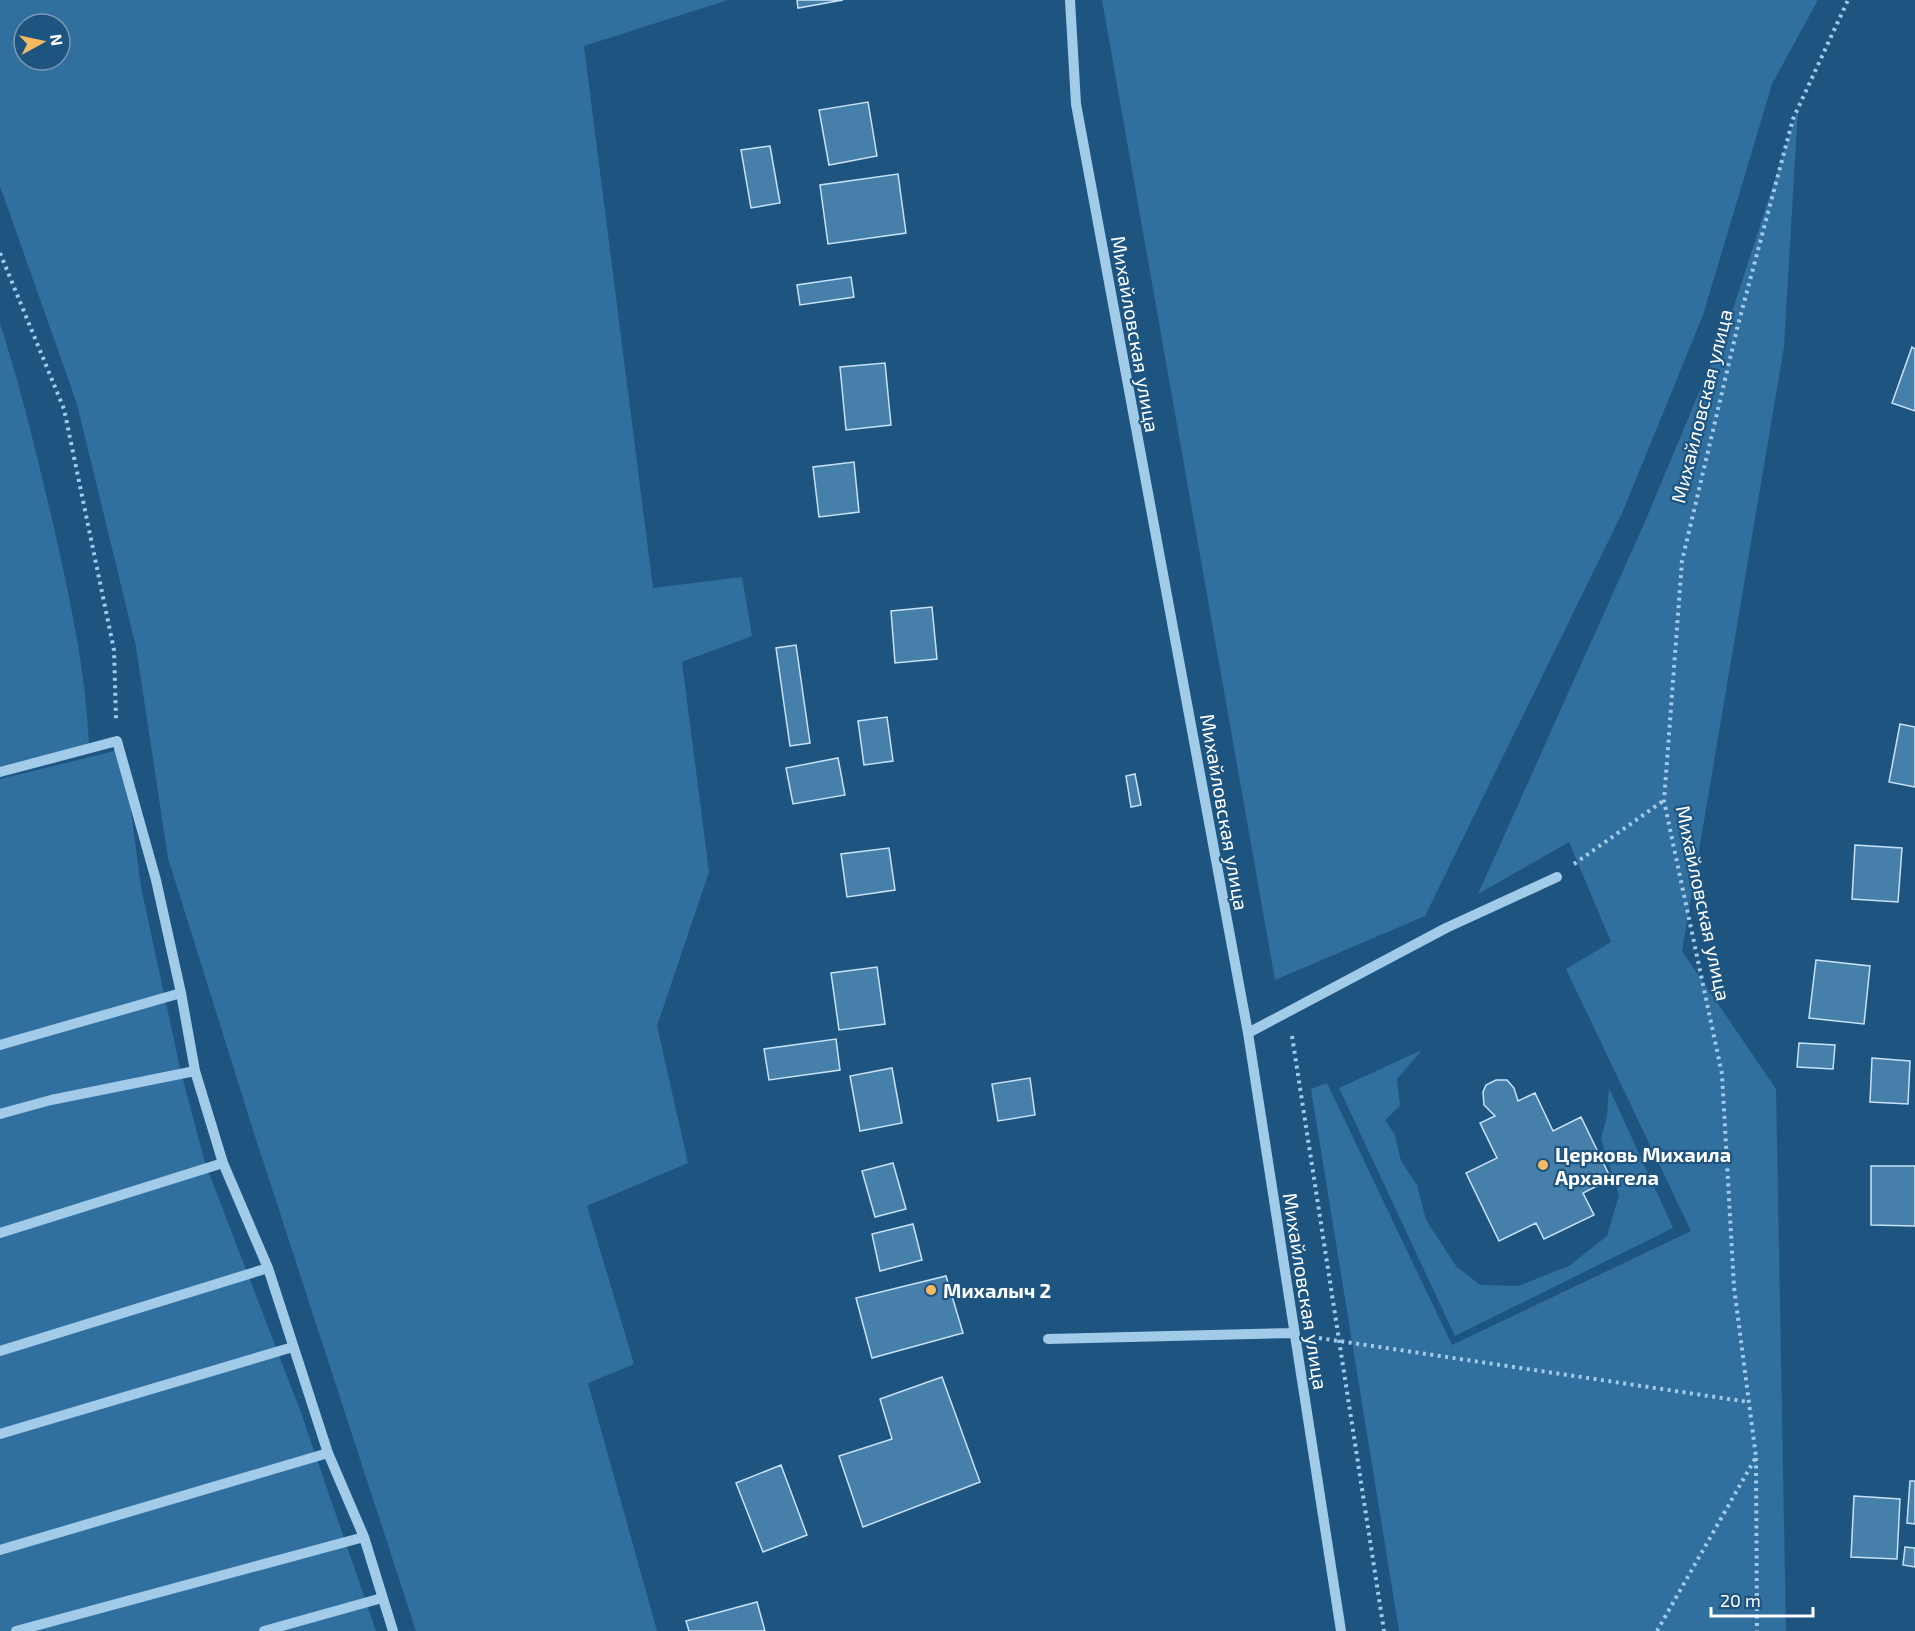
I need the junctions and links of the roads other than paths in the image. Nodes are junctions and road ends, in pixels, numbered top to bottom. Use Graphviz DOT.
graph roads {
  1 [pos="1070,0"];
  2 [pos="0,772"];
  3 [pos="1557,877"];
  4 [pos="181,993"];
  5 [pos="1248,1033"];
  6 [pos="0,1045"];
  7 [pos="195,1071"];
  8 [pos="0,1114"];
  9 [pos="223,1163"];
  10 [pos="0,1233"];
  11 [pos="268,1268"];
  12 [pos="1294,1333"];
  13 [pos="1048,1339"];
  14 [pos="293,1347"];
  15 [pos="0,1352"];
  16 [pos="0,1434"];
  17 [pos="328,1453"];
  18 [pos="364,1537"];
  19 [pos="0,1550"];
  20 [pos="382,1598"];
  21 [pos="16,1631"];
  22 [pos="264,1631"];
  23 [pos="393,1631"];
  24 [pos="1341,1631"];
  1 -- 5 [label="street, Михайловская улица"];
  2 -- 4 [label="street"];
  3 -- 5 [label="street"];
  4 -- 6 [label="street"];
  4 -- 7 [label="street"];
  5 -- 12 [label="street, Михайловская улица"];
  7 -- 8 [label="street"];
  7 -- 9 [label="street"];
  9 -- 10 [label="street"];
  9 -- 11 [label="street"];
  11 -- 14 [label="street"];
  11 -- 15 [label="street"];
  12 -- 13 [label="street"];
  12 -- 24 [label="street, Михайловская улица"];
  14 -- 16 [label="street"];
  14 -- 17 [label="street"];
  17 -- 18 [label="street"];
  17 -- 19 [label="street"];
  18 -- 20 [label="street"];
  18 -- 21 [label="street"];
  20 -- 22 [label="street"];
  20 -- 23 [label="street"];
}
